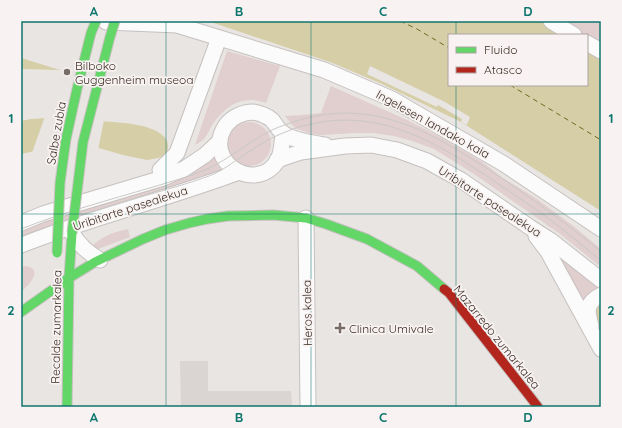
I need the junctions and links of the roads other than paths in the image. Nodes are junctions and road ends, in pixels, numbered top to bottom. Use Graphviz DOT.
graph roads {
  1 [pos="87,21"];
  2 [pos="96,21"];
  3 [pos="115,21"];
  4 [pos="551,21"];
  5 [pos="572,34"];
  6 [pos="220,38"];
  7 [pos="588,44"];
  8 [pos="601,51"];
  9 [pos="283,133"];
  10 [pos="220,141"];
  11 [pos="344,146"];
  12 [pos="277,160"];
  13 [pos="160,170"];
  14 [pos="239,172"];
  15 [pos="306,218"];
  16 [pos="21,223"];
  17 [pos="531,228"];
  18 [pos="601,229"];
  19 [pos="72,232"];
  20 [pos="21,246"];
  21 [pos="57,253"];
  22 [pos="100,260"];
  23 [pos="57,264"];
  24 [pos="57,275"];
  25 [pos="69,278"];
  26 [pos="601,280"];
  27 [pos="57,287"];
  28 [pos="601,295"];
  29 [pos="57,300"];
  30 [pos="21,312"];
  31 [pos="598,343"];
  32 [pos="59,354"];
  33 [pos="62,407"];
  34 [pos="67,407"];
  35 [pos="308,407"];
  36 [pos="538,407"];
  1 -- 6 [label="street, Ingelesen landako kaia"];
  2 -- 21 [label="main road, Salbe zubia, bridge"];
  3 -- 19 [label="main road, bridge"];
  4 -- 5 [label="street"];
  6 -- 13 [label="street"];
  6 -- 18 [label="street, Ingelesen landako kaia"];
  7 -- 8 [label="street"];
  9 -- 10 [label="street"];
  9 -- 11 [label="street, Uribitarte pasealekua"];
  9 -- 12 [label="street"];
  10 -- 14 [label="street"];
  10 -- 16 [label="street, Uribitarte pasealekua"];
  11 -- 12 [label="street, Uribitarte pasealekua"];
  11 -- 17 [label="street, Uribitarte pasealekua"];
  12 -- 14 [label="street"];
  14 -- 20 [label="street, Uribitarte pasealekua"];
  15 -- 22 [label="main road, Mazarredo zumarkalea"];
  15 -- 35 [label="street, Heros kalea"];
  15 -- 36 [label="main road, Mazarredo zumarkalea"];
  17 -- 26 [label="street, Uribitarte pasealekua"];
  17 -- 31 [label="street"];
  19 -- 22 [label="street"];
  19 -- 25 [label="main road, Recalde zumarkalea"];
  21 -- 23 [label="main road, Recalde zumarkalea"];
  22 -- 25 [label="main road, Mazarredo zumarkalea"];
  24 -- 27 [label="main road, Recalde zumarkalea"];
  25 -- 27 [label="main road, Mazarredo zumarkalea"];
  25 -- 34 [label="main road, Recalde zumarkalea"];
  27 -- 29 [label="main road, Recalde zumarkalea"];
  27 -- 30 [label="main road, Mazarredo zumarkalea"];
  28 -- 31 [label="street"];
  32 -- 33 [label="main road, Recalde zumarkalea"];
}
